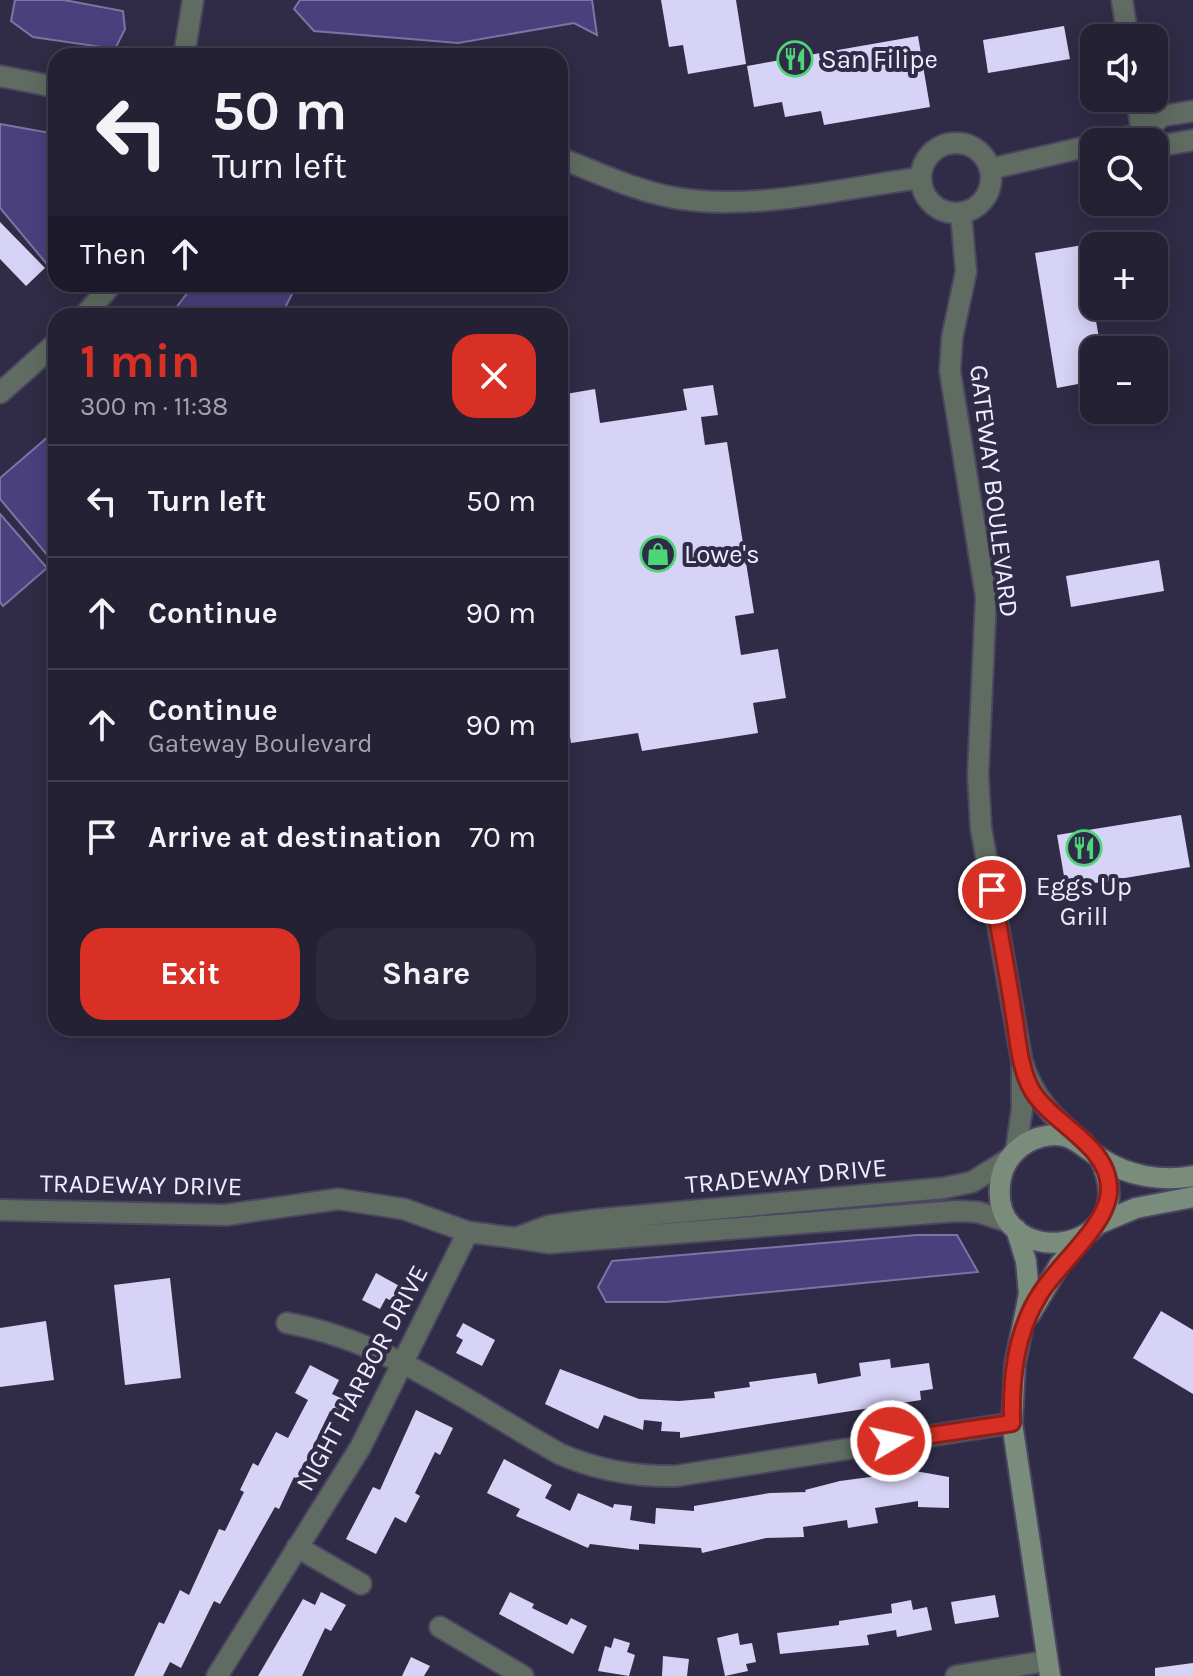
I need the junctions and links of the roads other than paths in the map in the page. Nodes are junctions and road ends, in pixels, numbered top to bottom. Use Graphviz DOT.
graph roads {
  1 [pos="193,0"];
  2 [pos="1122,0"];
  3 [pos="1126,24"];
  4 [pos="185,48"];
  5 [pos="0,76"];
  6 [pos="48,85"];
  7 [pos="1193,111"];
  8 [pos="1149,128"];
  9 [pos="1193,140"];
  10 [pos="1168,144"];
  11 [pos="1080,148"];
  12 [pos="568,161"];
  13 [pos="990,169"];
  14 [pos="920,178"];
  15 [pos="961,213"];
  16 [pos="105,292"];
  17 [pos="91,308"];
  18 [pos="48,350"];
  19 [pos="0,393"];
  20 [pos="1022,1062"];
  21 [pos="1093,1151"];
  22 [pos="1012,1155"];
  23 [pos="1193,1176"];
  24 [pos="1193,1197"];
  25 [pos="0,1210"];
  26 [pos="1012,1226"];
  27 [pos="1091,1230"];
  28 [pos="468,1232"];
  29 [pos="516,1238"];
  30 [pos="287,1323"];
  31 [pos="1023,1329"];
  32 [pos="405,1363"];
  33 [pos="1012,1423"];
  34 [pos="297,1547"];
  35 [pos="361,1584"];
  36 [pos="440,1627"];
  37 [pos="488,1667"];
  38 [pos="1048,1668"];
  39 [pos="217,1676"];
  40 [pos="523,1676"];
  41 [pos="956,1676"];
  1 -- 4 [label="street"];
  2 -- 3 [label="street"];
  5 -- 6 [label="street"];
  7 -- 8 [label="street"];
  9 -- 10 [label="street"];
  11 -- 13 [label="street"];
  12 -- 14 [label="street"];
  13 -- 14 [label="street"];
  13 -- 15 [label="street"];
  14 -- 15 [label="street"];
  15 -- 20 [label="street, GATEWAY BOULEVARD"];
  16 -- 17 [label="street"];
  18 -- 19 [label="street"];
  20 -- 21 [label="street"];
  20 -- 22 [label="street"];
  21 -- 22 [label="street"];
  21 -- 23 [label="street"];
  21 -- 27 [label="street"];
  22 -- 26 [label="street"];
  22 -- 29 [label="street, TRADEWAY DRIVE"];
  24 -- 27 [label="street"];
  25 -- 28 [label="street, TRADEWAY DRIVE"];
  26 -- 27 [label="street"];
  26 -- 29 [label="street, TRADEWAY DRIVE"];
  26 -- 31 [label="street"];
  27 -- 31 [label="street"];
  28 -- 29 [label="street, TRADEWAY DRIVE"];
  28 -- 32 [label="street, NIGHT HARBOR DRIVE"];
  30 -- 32 [label="street"];
  31 -- 33 [label="street"];
  32 -- 33 [label="street"];
  32 -- 34 [label="street, NIGHT HARBOR DRIVE"];
  33 -- 38 [label="street"];
  34 -- 35 [label="street"];
  34 -- 39 [label="street, NIGHT HARBOR DRIVE"];
  36 -- 37 [label="street"];
  37 -- 40 [label="street"];
  38 -- 41 [label="street"];
}
